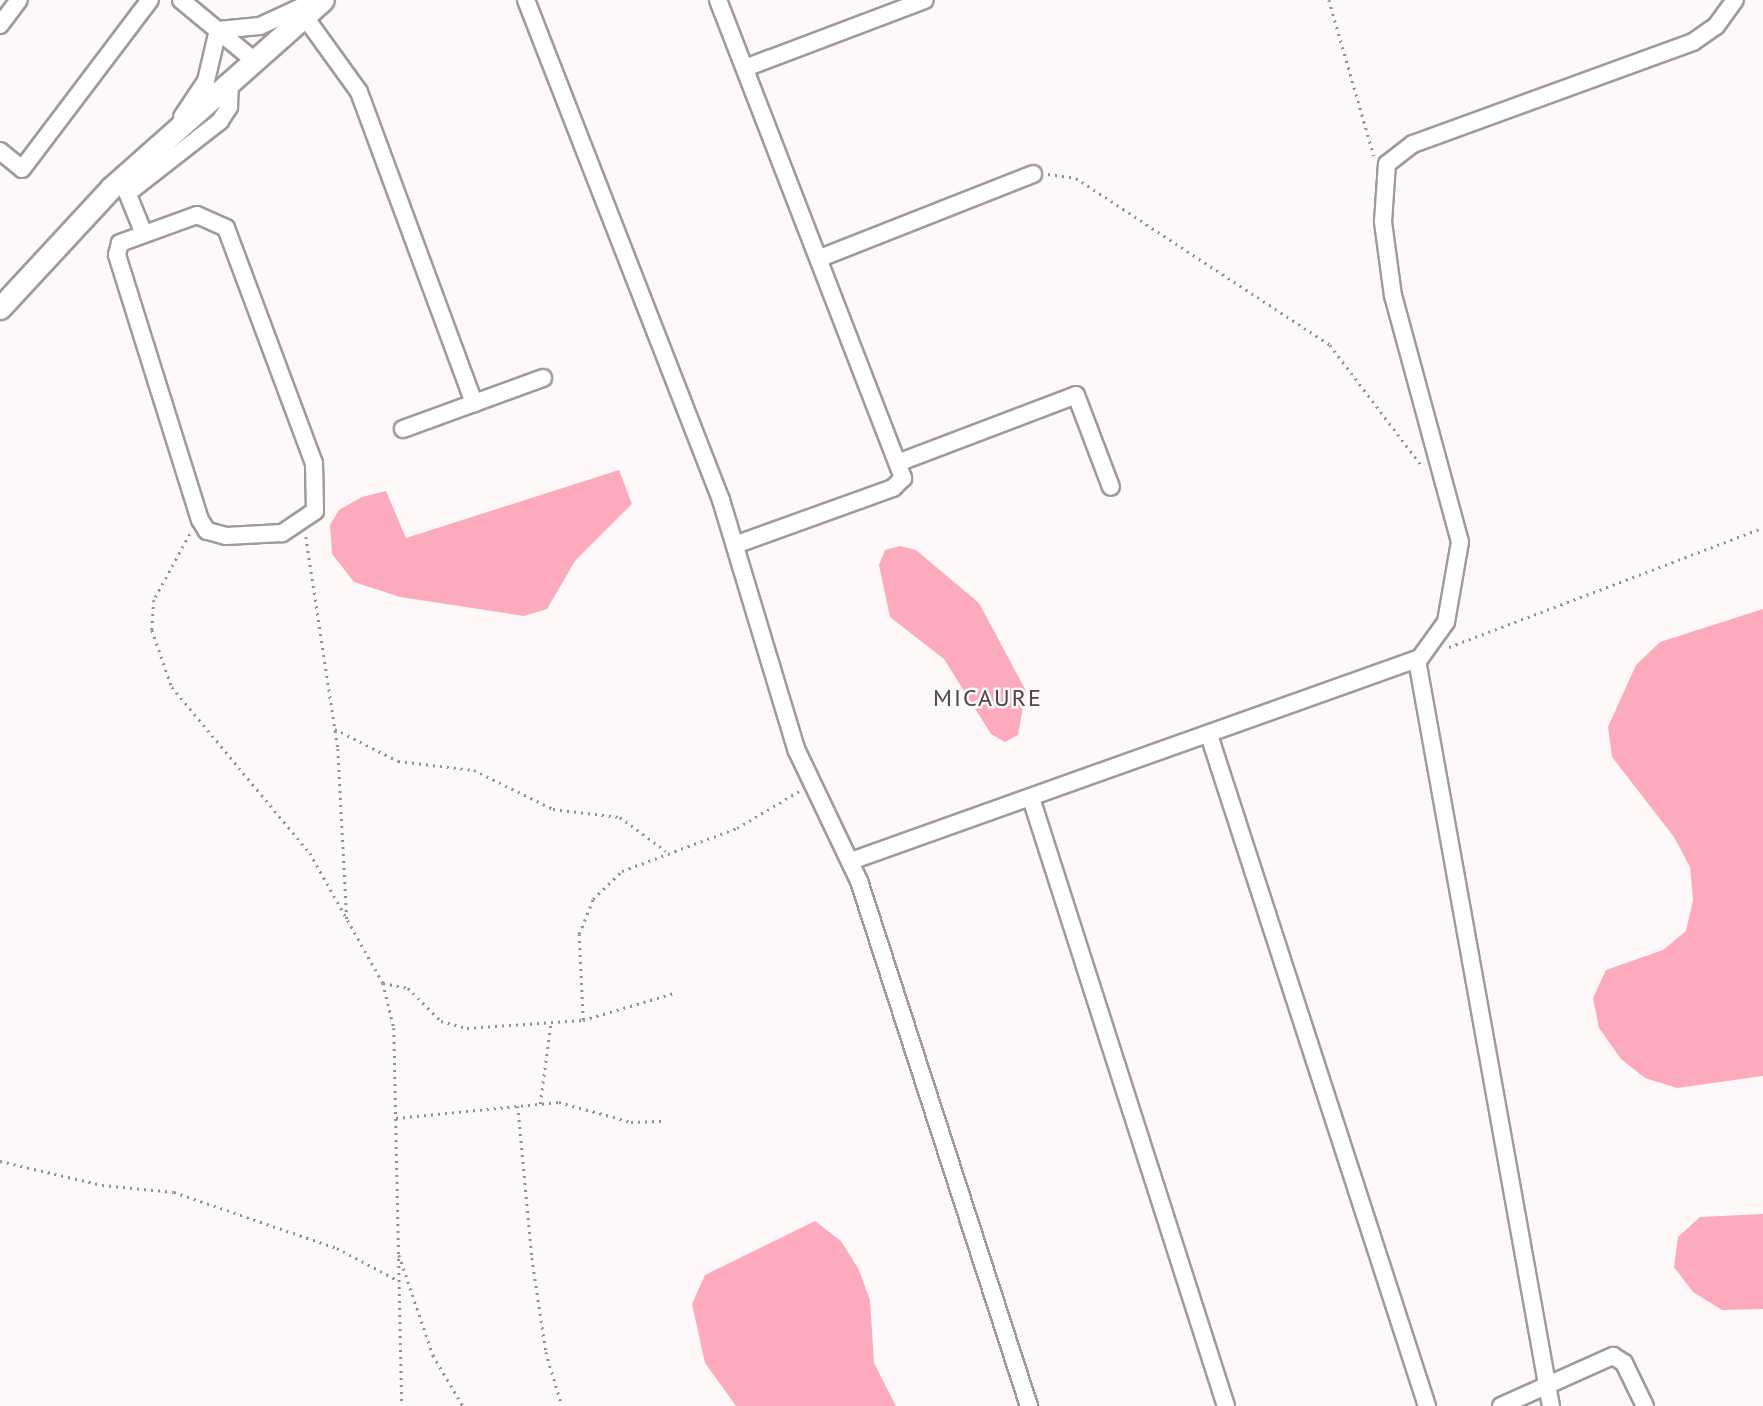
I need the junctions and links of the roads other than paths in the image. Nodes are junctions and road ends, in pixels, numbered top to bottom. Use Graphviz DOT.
graph roads {
  1 [pos="19,0"];
  2 [pos="150,0"];
  3 [pos="181,0"];
  4 [pos="323,0"];
  5 [pos="526,0"];
  6 [pos="718,0"];
  7 [pos="925,0"];
  8 [pos="1735,0"];
  9 [pos="310,8"];
  10 [pos="0,24"];
  11 [pos="218,30"];
  12 [pos="256,62"];
  13 [pos="745,68"];
  14 [pos="230,83"];
  15 [pos="171,133"];
  16 [pos="0,151"];
  17 [pos="1033,174"];
  18 [pos="124,186"];
  19 [pos="144,234"];
  20 [pos="820,258"];
  21 [pos="0,308"];
  22 [pos="543,378"];
  23 [pos="474,403"];
  24 [pos="402,429"];
  25 [pos="900,462"];
  26 [pos="1111,487"];
  27 [pos="735,545"];
  28 [pos="1419,659"];
  29 [pos="1209,735"];
  30 [pos="1031,798"];
  31 [pos="851,862"];
  32 [pos="1544,1389"];
  33 [pos="1029,1406"];
  34 [pos="1226,1406"];
  35 [pos="1427,1406"];
  36 [pos="1501,1406"];
  37 [pos="1551,1406"];
  38 [pos="1645,1406"];
  1 -- 10 [label="street"];
  2 -- 16 [label="street"];
  3 -- 11 [label="street"];
  4 -- 9 [label="street"];
  5 -- 27 [label="street"];
  6 -- 13 [label="street"];
  7 -- 13 [label="street"];
  8 -- 28 [label="street"];
  9 -- 11 [label="street"];
  9 -- 12 [label="street"];
  9 -- 23 [label="street"];
  11 -- 12 [label="street"];
  11 -- 15 [label="street"];
  12 -- 14 [label="street"];
  13 -- 20 [label="street"];
  14 -- 15 [label="street"];
  14 -- 18 [label="street"];
  15 -- 18 [label="street"];
  17 -- 20 [label="street"];
  18 -- 19 [label="street"];
  18 -- 21 [label="street"];
  19 -- 19 [label="street"];
  20 -- 25 [label="street"];
  22 -- 23 [label="street"];
  23 -- 24 [label="street"];
  25 -- 26 [label="street"];
  25 -- 27 [label="street"];
  27 -- 31 [label="street"];
  28 -- 29 [label="street"];
  28 -- 32 [label="street"];
  29 -- 30 [label="street"];
  29 -- 35 [label="street"];
  30 -- 31 [label="street"];
  30 -- 34 [label="street"];
  31 -- 33 [label="street"];
  32 -- 36 [label="street"];
  32 -- 37 [label="street"];
  32 -- 38 [label="street"];
}
